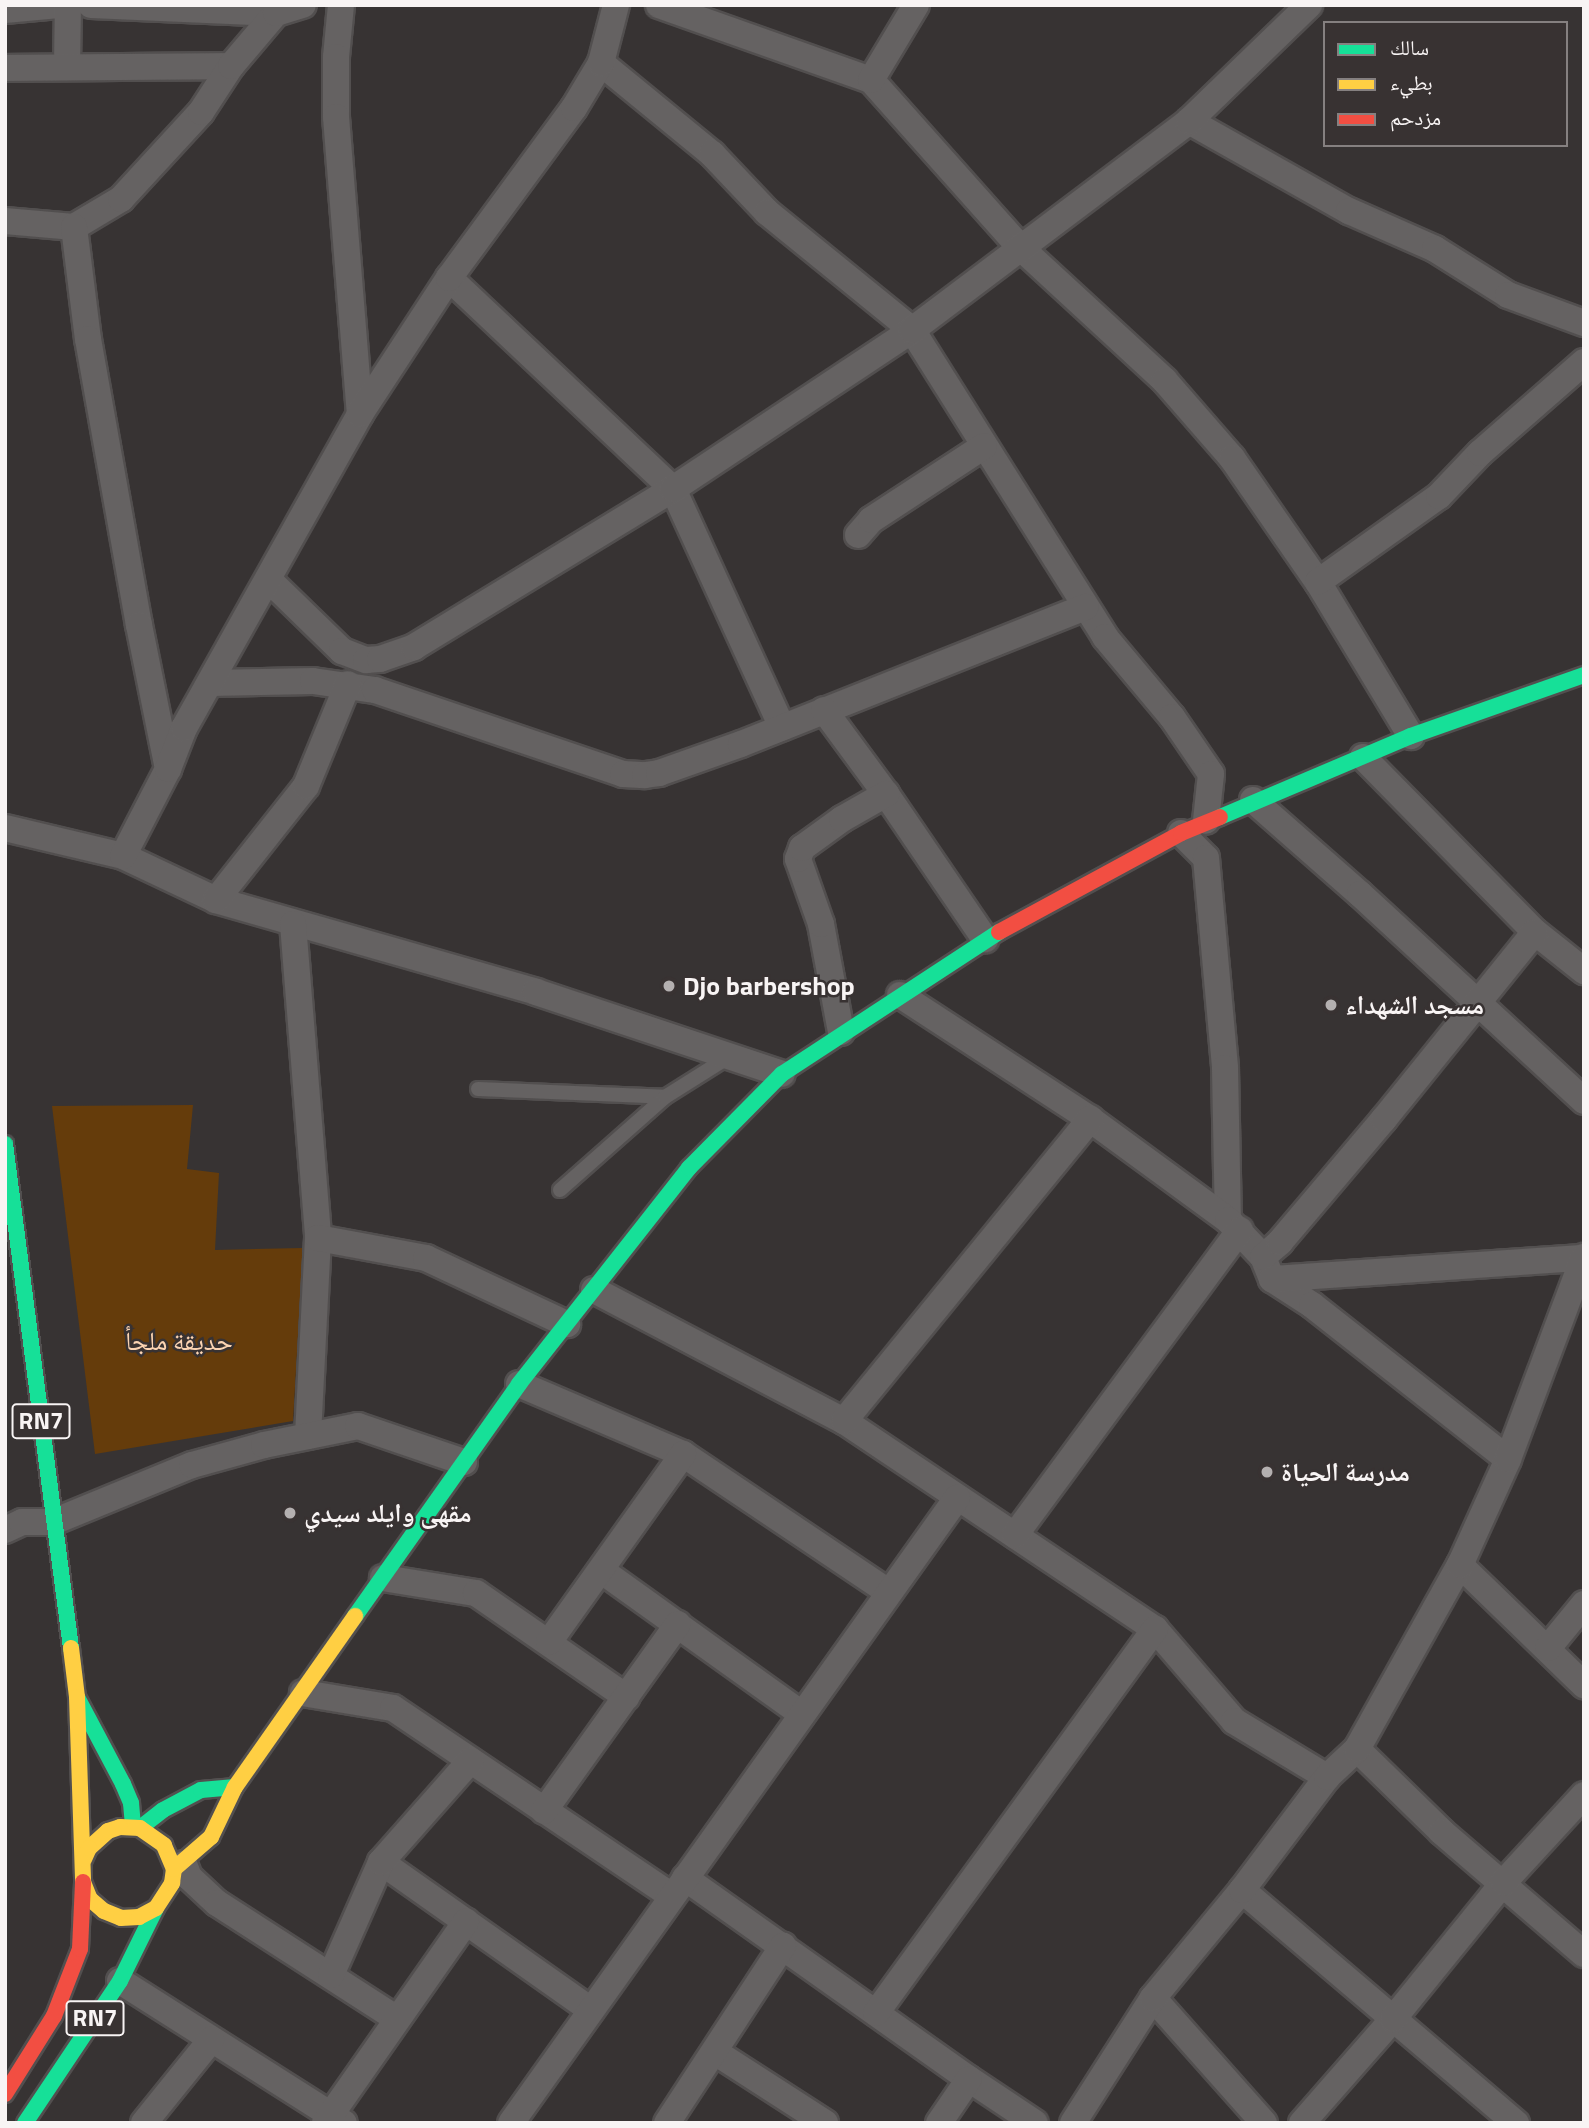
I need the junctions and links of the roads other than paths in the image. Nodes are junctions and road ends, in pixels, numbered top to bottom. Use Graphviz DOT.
graph roads {
  1 [pos="59,5"];
  2 [pos="68,5"];
  3 [pos="91,5"];
  4 [pos="303,5"];
  5 [pos="341,5"];
  6 [pos="616,5"];
  7 [pos="659,5"];
  8 [pos="916,5"];
  9 [pos="1309,5"];
  10 [pos="221,8"];
  11 [pos="5,10"];
  12 [pos="276,13"];
  13 [pos="601,63"];
  14 [pos="67,66"];
  15 [pos="231,66"];
  16 [pos="5,68"];
  17 [pos="871,80"];
  18 [pos="1189,121"];
  19 [pos="5,221"];
  20 [pos="74,227"];
  21 [pos="1020,247"];
  22 [pos="449,278"];
  23 [pos="1584,323"];
  24 [pos="912,330"];
  25 [pos="1584,362"];
  26 [pos="360,414"];
  27 [pos="984,446"];
  28 [pos="673,489"];
  29 [pos="858,535"];
  30 [pos="269,580"];
  31 [pos="1318,582"];
  32 [pos="1086,607"];
  33 [pos="380,659"];
  34 [pos="1584,675"];
  35 [pos="211,683"];
  36 [pos="348,684"];
  37 [pos="375,690"];
  38 [pos="824,710"];
  39 [pos="782,727"];
  40 [pos="1411,736"];
  41 [pos="1363,757"];
  42 [pos="168,769"];
  43 [pos="886,794"];
  44 [pos="1253,800"];
  45 [pos="1206,821"];
  46 [pos="5,828"];
  47 [pos="1181,833"];
  48 [pos="123,856"];
  49 [pos="216,900"];
  50 [pos="293,924"];
  51 [pos="1535,932"];
  52 [pos="985,939"];
  53 [pos="1584,971"];
  54 [pos="900,995"];
  55 [pos="1478,1003"];
  56 [pos="841,1032"];
  57 [pos="730,1056"];
  58 [pos="782,1074"];
  59 [pos="478,1089"];
  60 [pos="665,1097"];
  61 [pos="1584,1101"];
  62 [pos="1090,1119"];
  63 [pos="5,1144"];
  64 [pos="560,1190"];
  65 [pos="1234,1225"];
  66 [pos="318,1238"];
  67 [pos="1583,1258"];
  68 [pos="1268,1268"];
  69 [pos="594,1290"];
  70 [pos="567,1324"];
  71 [pos="519,1384"];
  72 [pos="844,1420"];
  73 [pos="308,1436"];
  74 [pos="683,1454"];
  75 [pos="1508,1459"];
  76 [pos="464,1462"];
  77 [pos="957,1498"];
  78 [pos="53,1522"];
  79 [pos="5,1530"];
  80 [pos="1015,1535"];
  81 [pos="1460,1566"];
  82 [pos="602,1571"];
  83 [pos="383,1578"];
  84 [pos="888,1592"];
  85 [pos="1584,1604"];
  86 [pos="678,1624"];
  87 [pos="1155,1629"];
  88 [pos="550,1642"];
  89 [pos="1548,1648"];
  90 [pos="1584,1685"];
  91 [pos="303,1693"];
  92 [pos="77,1697"];
  93 [pos="626,1697"];
  94 [pos="802,1714"];
  95 [pos="1357,1749"];
  96 [pos="470,1761"];
  97 [pos="1327,1777"];
  98 [pos="235,1787"];
  99 [pos="1584,1795"];
  100 [pos="544,1811"];
  101 [pos="136,1828"];
  102 [pos="84,1859"];
  103 [pos="381,1862"];
  104 [pos="179,1866"];
  105 [pos="83,1882"];
  106 [pos="1504,1882"];
  107 [pos="679,1887"];
  108 [pos="1242,1891"];
  109 [pos="156,1909"];
  110 [pos="466,1922"];
  111 [pos="783,1946"];
  112 [pos="1584,1954"];
  113 [pos="331,1975"];
  114 [pos="120,1981"];
  115 [pos="1153,1998"];
  116 [pos="591,2010"];
  117 [pos="876,2012"];
  118 [pos="1393,2019"];
  119 [pos="397,2020"];
  120 [pos="211,2040"];
  121 [pos="715,2052"];
  122 [pos="968,2079"];
  123 [pos="5,2094"];
  124 [pos="788,2112"];
  125 [pos="333,2120"];
  126 [pos="25,2123"];
  127 [pos="144,2123"];
  128 [pos="511,2123"];
  129 [pos="667,2123"];
  130 [pos="825,2123"];
  131 [pos="939,2123"];
  132 [pos="1035,2123"];
  133 [pos="1073,2123"];
  134 [pos="1264,2123"];
  135 [pos="1302,2123"];
  136 [pos="1516,2123"];
  1 -- 11 [label="street"];
  2 -- 14 [label="street"];
  3 -- 10 [label="street"];
  4 -- 12 [label="street"];
  5 -- 26 [label="street"];
  6 -- 13 [label="street"];
  7 -- 17 [label="street"];
  8 -- 17 [label="street"];
  9 -- 18 [label="street"];
  10 -- 12 [label="street"];
  12 -- 15 [label="street"];
  13 -- 22 [label="street"];
  13 -- 24 [label="street"];
  14 -- 15 [label="street"];
  14 -- 16 [label="street"];
  15 -- 20 [label="street"];
  17 -- 21 [label="street"];
  18 -- 21 [label="street"];
  18 -- 23 [label="street"];
  19 -- 20 [label="street"];
  20 -- 42 [label="street"];
  21 -- 24 [label="street"];
  21 -- 31 [label="street"];
  22 -- 26 [label="street"];
  22 -- 28 [label="street"];
  24 -- 27 [label="street"];
  24 -- 28 [label="street"];
  25 -- 31 [label="street"];
  26 -- 30 [label="street"];
  27 -- 29 [label="street"];
  27 -- 32 [label="street"];
  28 -- 33 [label="street"];
  28 -- 39 [label="street"];
  30 -- 33 [label="street"];
  30 -- 35 [label="street"];
  31 -- 40 [label="street"];
  32 -- 38 [label="street"];
  32 -- 45 [label="street"];
  33 -- 37 [label="street"];
  34 -- 40 [label="main road"];
  35 -- 36 [label="street"];
  35 -- 42 [label="street"];
  36 -- 37 [label="street"];
  36 -- 49 [label="street"];
  37 -- 39 [label="street"];
  38 -- 39 [label="street"];
  38 -- 43 [label="street"];
  40 -- 41 [label="main road"];
  41 -- 44 [label="main road"];
  41 -- 51 [label="street"];
  42 -- 48 [label="street"];
  43 -- 52 [label="street"];
  43 -- 56 [label="street"];
  44 -- 45 [label="main road"];
  44 -- 55 [label="street"];
  45 -- 47 [label="main road"];
  46 -- 48 [label="street"];
  47 -- 52 [label="main road"];
  47 -- 65 [label="street"];
  48 -- 49 [label="street"];
  49 -- 50 [label="street"];
  50 -- 57 [label="street"];
  50 -- 66 [label="street"];
  51 -- 53 [label="street"];
  51 -- 55 [label="street"];
  52 -- 54 [label="main road"];
  54 -- 56 [label="main road"];
  54 -- 62 [label="street"];
  55 -- 61 [label="street"];
  55 -- 68 [label="street"];
  56 -- 58 [label="main road"];
  57 -- 58 [label="street"];
  57 -- 60 [label="lane"];
  58 -- 69 [label="main road"];
  59 -- 60 [label="lane"];
  60 -- 64 [label="lane"];
  62 -- 65 [label="street"];
  62 -- 72 [label="street"];
  63 -- 78 [label="main road, RN7"];
  65 -- 68 [label="street"];
  65 -- 80 [label="street"];
  66 -- 70 [label="street"];
  66 -- 73 [label="street"];
  67 -- 68 [label="street"];
  67 -- 75 [label="street"];
  68 -- 75 [label="street"];
  69 -- 70 [label="main road"];
  69 -- 72 [label="street"];
  70 -- 71 [label="main road"];
  71 -- 74 [label="street"];
  71 -- 76 [label="main road"];
  72 -- 77 [label="street"];
  73 -- 76 [label="street"];
  73 -- 78 [label="street"];
  74 -- 82 [label="street"];
  74 -- 84 [label="street"];
  75 -- 81 [label="street"];
  76 -- 83 [label="main road"];
  77 -- 80 [label="street"];
  77 -- 84 [label="street"];
  78 -- 79 [label="street"];
  78 -- 92 [label="main road, RN7"];
  80 -- 87 [label="street"];
  81 -- 89 [label="street"];
  81 -- 95 [label="street"];
  82 -- 86 [label="street"];
  82 -- 88 [label="street"];
  83 -- 88 [label="street"];
  83 -- 91 [label="main road"];
  84 -- 94 [label="street"];
  85 -- 89 [label="street"];
  86 -- 93 [label="street"];
  86 -- 94 [label="street"];
  87 -- 97 [label="street"];
  87 -- 117 [label="street"];
  88 -- 93 [label="street"];
  89 -- 90 [label="street"];
  91 -- 96 [label="street"];
  91 -- 98 [label="main road"];
  92 -- 101 [label="main road, RN7"];
  92 -- 102 [label="main road, RN7"];
  93 -- 100 [label="street"];
  94 -- 107 [label="street"];
  95 -- 97 [label="street"];
  95 -- 106 [label="street"];
  96 -- 100 [label="street"];
  96 -- 103 [label="street"];
  97 -- 108 [label="street"];
  98 -- 101 [label="main road"];
  98 -- 104 [label="main road"];
  99 -- 106 [label="street"];
  100 -- 107 [label="street"];
  101 -- 102 [label="main road"];
  101 -- 104 [label="main road"];
  102 -- 105 [label="main road, RN7"];
  103 -- 110 [label="street"];
  103 -- 113 [label="street"];
  104 -- 109 [label="main road, RN7"];
  104 -- 113 [label="street"];
  105 -- 109 [label="main road"];
  105 -- 123 [label="main road, RN7"];
  106 -- 112 [label="street"];
  106 -- 118 [label="street"];
  107 -- 111 [label="street"];
  107 -- 116 [label="street"];
  108 -- 115 [label="street"];
  108 -- 118 [label="street"];
  109 -- 114 [label="main road, RN7"];
  110 -- 116 [label="street"];
  110 -- 119 [label="street"];
  111 -- 117 [label="street"];
  111 -- 121 [label="street"];
  113 -- 119 [label="street"];
  114 -- 120 [label="street"];
  114 -- 126 [label="main road, RN7"];
  115 -- 133 [label="street"];
  115 -- 134 [label="street"];
  116 -- 128 [label="street"];
  117 -- 122 [label="street"];
  118 -- 135 [label="street"];
  118 -- 136 [label="street"];
  119 -- 125 [label="street"];
  120 -- 125 [label="street"];
  120 -- 127 [label="street"];
  121 -- 124 [label="street"];
  121 -- 129 [label="street"];
  122 -- 131 [label="street"];
  122 -- 132 [label="street"];
  124 -- 130 [label="street"];
}
